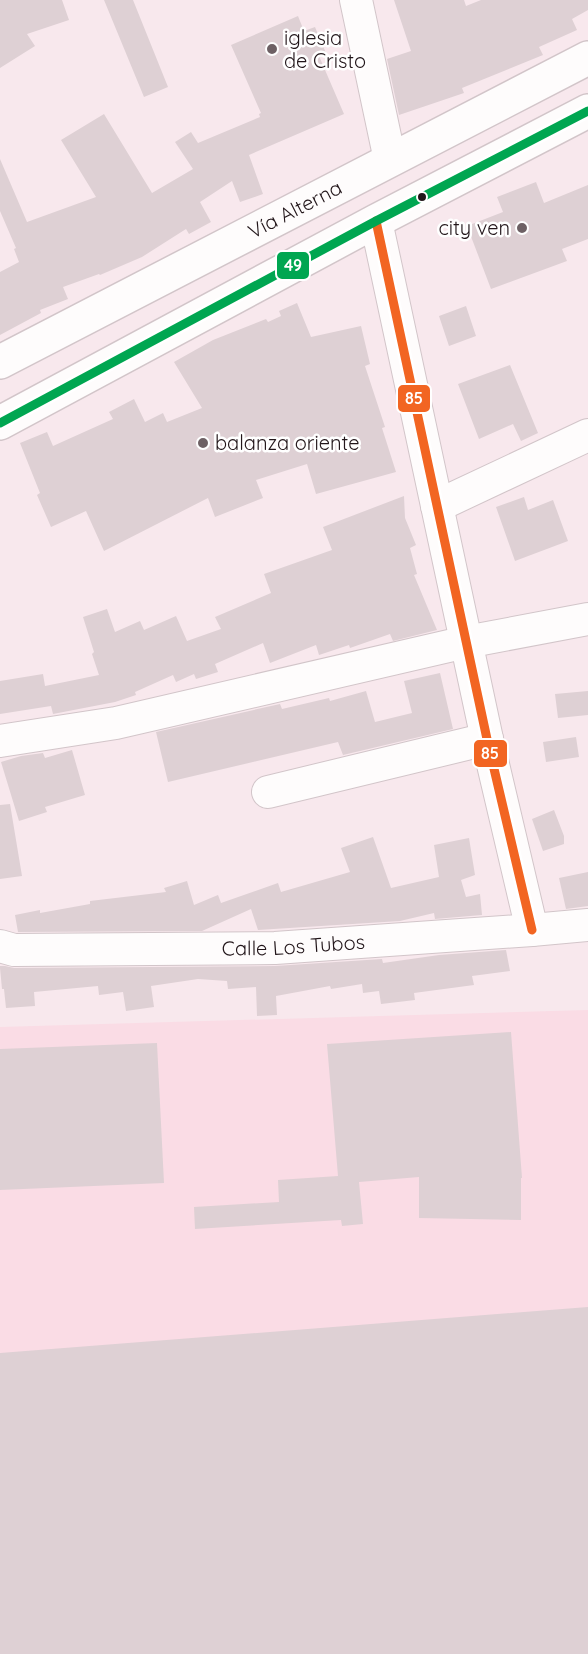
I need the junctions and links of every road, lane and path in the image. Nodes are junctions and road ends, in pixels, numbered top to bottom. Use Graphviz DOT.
graph roads {
  1 [pos="356,0"];
  2 [pos="588,58"];
  3 [pos="588,111"];
  4 [pos="390,160"];
  5 [pos="376,221"];
  6 [pos="0,362"];
  7 [pos="0,423"];
  8 [pos="588,435"];
  9 [pos="436,506"];
  10 [pos="588,619"];
  11 [pos="466,642"];
  12 [pos="487,739"];
  13 [pos="0,741"];
  14 [pos="268,792"];
  15 [pos="588,925"];
  16 [pos="532,930"];
  17 [pos="0,946"];
  1 -- 4 [label="street"];
  2 -- 4 [label="highway, Vía Alterna"];
  3 -- 5 [label="highway"];
  4 -- 6 [label="highway, Vía Alterna"];
  5 -- 7 [label="highway"];
  5 -- 9 [label="street"];
  8 -- 9 [label="street"];
  9 -- 11 [label="street"];
  10 -- 11 [label="street"];
  11 -- 12 [label="street"];
  11 -- 13 [label="street"];
  12 -- 14 [label="street"];
  12 -- 16 [label="street"];
  15 -- 16 [label="street, Calle Los Tubos"];
  16 -- 17 [label="street, Calle Los Tubos"];
}
